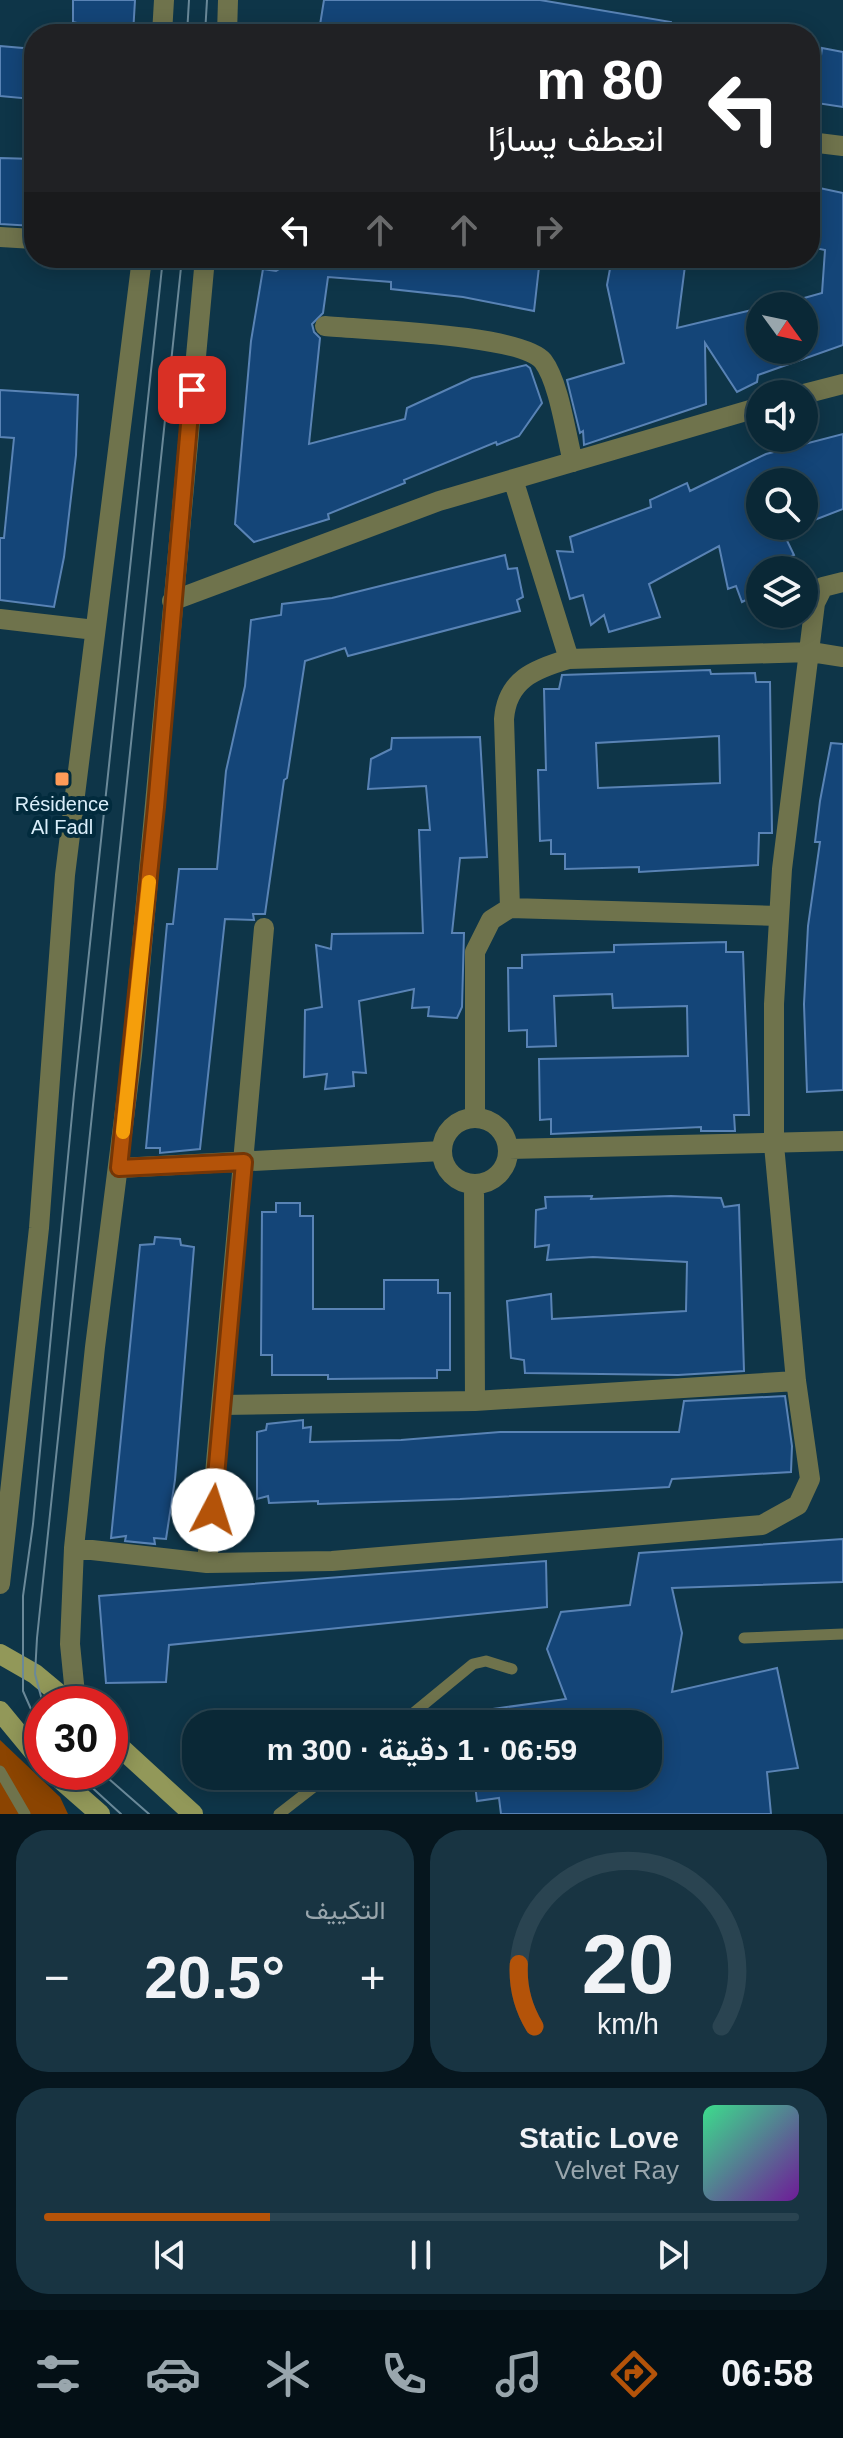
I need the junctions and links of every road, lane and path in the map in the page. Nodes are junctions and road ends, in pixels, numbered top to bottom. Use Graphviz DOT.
graph roads {
  1 [pos="164,0"];
  2 [pos="228,0"];
  3 [pos="163,24"];
  4 [pos="227,24"];
  5 [pos="820,143"];
  6 [pos="843,146"];
  7 [pos="0,237"];
  8 [pos="24,238"];
  9 [pos="141,268"];
  10 [pos="204,268"];
  11 [pos="325,326"];
  12 [pos="843,384"];
  13 [pos="818,390"];
  14 [pos="746,411"];
  15 [pos="573,462"];
  16 [pos="513,479"];
  17 [pos="843,582"];
  18 [pos="172,601"];
  19 [pos="0,619"];
  20 [pos="95,630"];
  21 [pos="811,652"];
  22 [pos="843,657"];
  23 [pos="569,659"];
  24 [pos="510,908"];
  25 [pos="778,916"];
  26 [pos="264,928"];
  27 [pos="475,1118"];
  28 [pos="843,1141"];
  29 [pos="774,1145"];
  30 [pos="509,1149"];
  31 [pos="442,1151"];
  32 [pos="244,1162"];
  33 [pos="119,1168"];
  34 [pos="474,1184"];
  35 [pos="796,1381"];
  36 [pos="475,1401"];
  37 [pos="222,1405"];
  38 [pos="5,1520"];
  39 [pos="74,1548"];
  40 [pos="207,1563"];
  41 [pos="0,1584"];
  42 [pos="843,1634"];
  43 [pos="744,1638"];
  44 [pos="0,1654"];
  45 [pos="512,1669"];
  46 [pos="51,1686"];
  47 [pos="73,1686"];
  48 [pos="417,1710"];
  49 [pos="0,1711"];
  50 [pos="24,1740"];
  51 [pos="128,1754"];
  52 [pos="0,1771"];
  53 [pos="73,1790"];
  54 [pos="310,1790"];
  55 [pos="25,1814"];
  56 [pos="100,1814"];
  57 [pos="193,1814"];
  58 [pos="279,1814"];
  1 -- 3 [label="street"];
  2 -- 4 [label="street"];
  5 -- 6 [label="street"];
  7 -- 8 [label="street"];
  9 -- 20 [label="street"];
  10 -- 18 [label="street"];
  11 -- 15 [label="street"];
  12 -- 13 [label="street"];
  14 -- 15 [label="street"];
  15 -- 16 [label="street"];
  16 -- 18 [label="street"];
  16 -- 23 [label="street"];
  17 -- 21 [label="street"];
  18 -- 33 [label="street"];
  19 -- 20 [label="street"];
  20 -- 38 [label="street"];
  21 -- 22 [label="street"];
  21 -- 23 [label="street"];
  21 -- 25 [label="street"];
  23 -- 24 [label="street"];
  24 -- 25 [label="street"];
  24 -- 27 [label="street"];
  25 -- 29 [label="street"];
  26 -- 32 [label="street"];
  27 -- 30 [label="street"];
  27 -- 31 [label="street"];
  28 -- 29 [label="street"];
  29 -- 30 [label="street"];
  29 -- 35 [label="street"];
  30 -- 34 [label="street"];
  31 -- 32 [label="street"];
  31 -- 34 [label="street"];
  32 -- 33 [label="street"];
  32 -- 37 [label="street"];
  33 -- 39 [label="street"];
  34 -- 36 [label="street"];
  35 -- 36 [label="street"];
  35 -- 40 [label="street"];
  36 -- 37 [label="street"];
  37 -- 40 [label="street"];
  38 -- 41 [label="street"];
  39 -- 40 [label="street"];
  39 -- 47 [label="street"];
  42 -- 43 [label="lane"];
  44 -- 46 [label="street"];
  45 -- 48 [label="lane"];
  49 -- 50 [label="street"];
  51 -- 57 [label="street"];
  52 -- 55 [label="lane"];
  53 -- 56 [label="street"];
  54 -- 58 [label="lane"];
}
